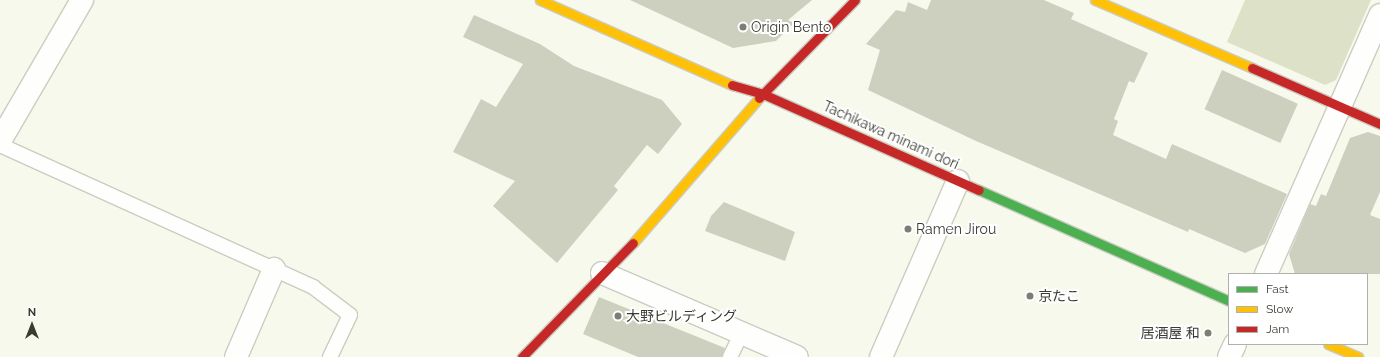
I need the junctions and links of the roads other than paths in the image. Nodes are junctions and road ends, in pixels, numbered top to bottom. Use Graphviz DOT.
graph roads {
  1 [pos="82,0"];
  2 [pos="541,0"];
  3 [pos="855,0"];
  4 [pos="1095,0"];
  5 [pos="1380,15"];
  6 [pos="763,94"];
  7 [pos="1340,106"];
  8 [pos="1380,124"];
  9 [pos="0,141"];
  10 [pos="0,145"];
  11 [pos="958,180"];
  12 [pos="274,269"];
  13 [pos="602,273"];
  14 [pos="1266,273"];
  15 [pos="1228,300"];
  16 [pos="742,332"];
  17 [pos="1235,345"];
  18 [pos="1330,345"];
  19 [pos="236,357"];
  20 [pos="330,357"];
  21 [pos="522,357"];
  22 [pos="730,357"];
  23 [pos="798,357"];
  24 [pos="881,357"];
  25 [pos="1229,357"];
  26 [pos="1358,357"];
  1 -- 9 [label="street"];
  2 -- 6 [label="street, Tachikawa minami dori"];
  3 -- 6 [label="street"];
  4 -- 7 [label="street"];
  5 -- 7 [label="street"];
  6 -- 11 [label="street, Tachikawa minami dori"];
  6 -- 13 [label="street"];
  7 -- 8 [label="street"];
  7 -- 14 [label="street"];
  10 -- 12 [label="lane"];
  11 -- 15 [label="street, Tachikawa minami dori"];
  11 -- 24 [label="street"];
  12 -- 19 [label="street"];
  12 -- 20 [label="lane"];
  13 -- 16 [label="street"];
  13 -- 21 [label="street"];
  16 -- 22 [label="lane"];
  16 -- 23 [label="street"];
  17 -- 25 [label="street"];
  18 -- 26 [label="street"];
}
